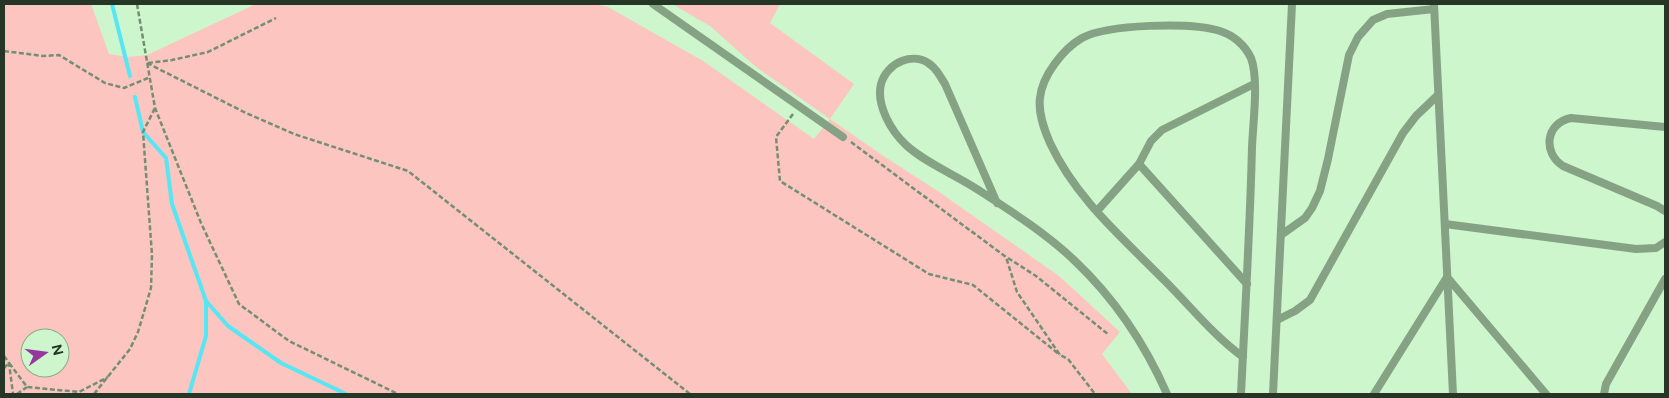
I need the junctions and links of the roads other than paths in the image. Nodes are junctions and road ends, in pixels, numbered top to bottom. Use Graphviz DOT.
graph roads {
  1 [pos="655,4"];
  2 [pos="1292,4"];
  3 [pos="1434,6"];
  4 [pos="1254,84"];
  5 [pos="1438,95"];
  6 [pos="1665,127"];
  7 [pos="844,137"];
  8 [pos="1139,164"];
  9 [pos="997,203"];
  10 [pos="1097,211"];
  11 [pos="1665,211"];
  12 [pos="1444,224"];
  13 [pos="1281,235"];
  14 [pos="1665,242"];
  15 [pos="1447,277"];
  16 [pos="1665,279"];
  17 [pos="1247,284"];
  18 [pos="1277,320"];
  19 [pos="1243,357"];
  20 [pos="1160,378"];
  21 [pos="1160,394"];
  22 [pos="1167,394"];
  23 [pos="1241,394"];
  24 [pos="1273,394"];
  25 [pos="1374,394"];
  26 [pos="1453,394"];
  27 [pos="1546,394"];
  28 [pos="1604,394"];
  1 -- 7 [label="lane"];
  2 -- 13 [label="lane"];
  3 -- 5 [label="lane"];
  3 -- 13 [label="lane"];
  4 -- 8 [label="lane"];
  4 -- 10 [label="lane"];
  4 -- 17 [label="lane"];
  5 -- 12 [label="lane"];
  5 -- 18 [label="lane"];
  6 -- 11 [label="lane"];
  8 -- 10 [label="lane"];
  8 -- 17 [label="lane"];
  9 -- 9 [label="lane"];
  9 -- 20 [label="lane"];
  10 -- 19 [label="lane"];
  12 -- 14 [label="lane"];
  12 -- 15 [label="lane"];
  13 -- 18 [label="lane"];
  15 -- 25 [label="lane"];
  15 -- 26 [label="lane"];
  15 -- 27 [label="lane"];
  16 -- 28 [label="lane"];
  17 -- 19 [label="lane"];
  18 -- 24 [label="lane"];
  19 -- 23 [label="lane"];
  20 -- 21 [label="lane"];
  20 -- 22 [label="lane"];
}
